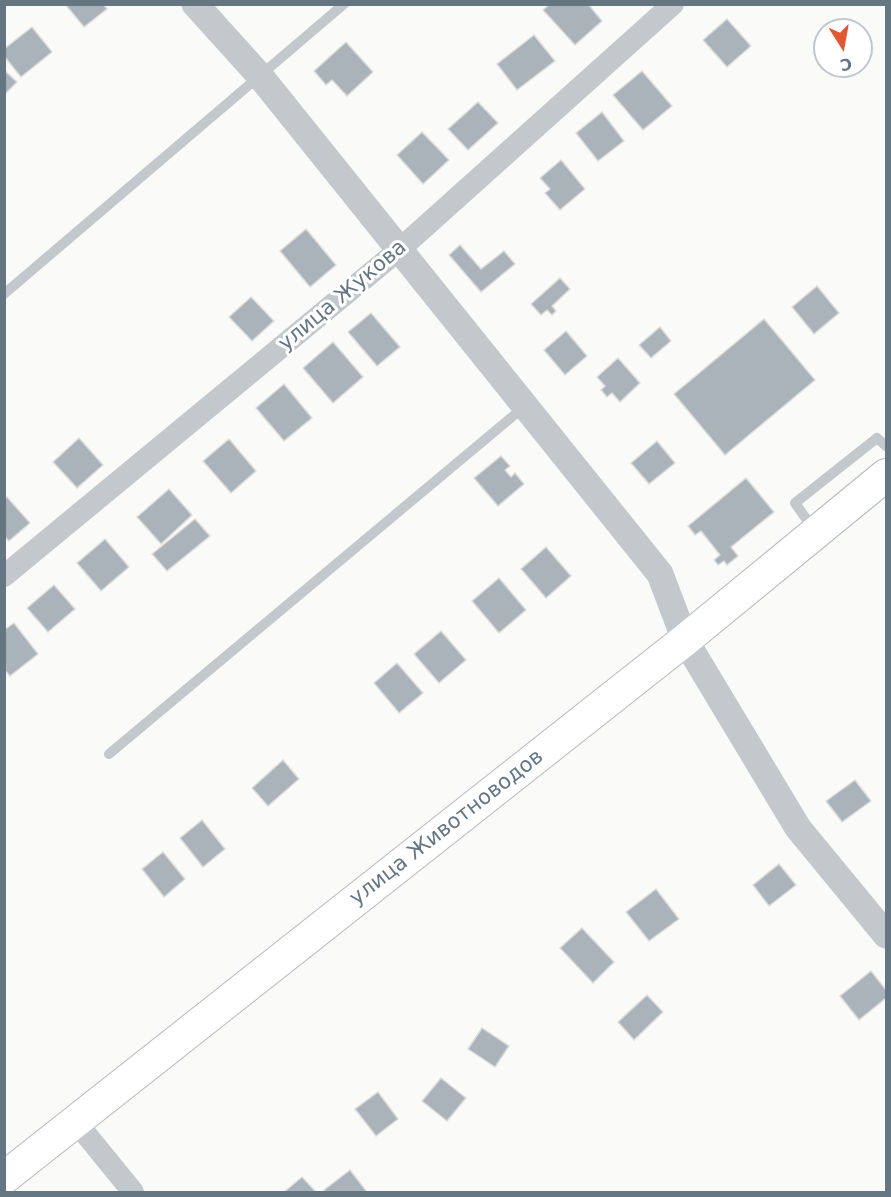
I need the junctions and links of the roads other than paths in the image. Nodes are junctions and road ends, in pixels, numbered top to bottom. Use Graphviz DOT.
graph roads {
  1 [pos="195,4"];
  2 [pos="344,4"];
  3 [pos="673,4"];
  4 [pos="260,76"];
  5 [pos="400,249"];
  6 [pos="4,294"];
  7 [pos="525,406"];
  8 [pos="886,446"];
  9 [pos="886,475"];
  10 [pos="816,533"];
  11 [pos="4,576"];
  12 [pos="685,640"];
  13 [pos="109,754"];
  14 [pos="886,935"];
  15 [pos="76,1122"];
  16 [pos="4,1178"];
  17 [pos="133,1192"];
  1 -- 4 [label="street"];
  2 -- 4 [label="lane"];
  3 -- 5 [label="street, улица Жукова"];
  4 -- 5 [label="street"];
  4 -- 6 [label="lane"];
  5 -- 7 [label="street"];
  5 -- 11 [label="street, улица Жукова"];
  7 -- 12 [label="street"];
  7 -- 13 [label="lane"];
  8 -- 10 [label="lane"];
  9 -- 10 [label="main road, улица Животноводов"];
  10 -- 12 [label="main road, улица Животноводов"];
  12 -- 14 [label="street"];
  12 -- 15 [label="main road, улица Животноводов"];
  15 -- 16 [label="main road, улица Животноводов"];
  15 -- 17 [label="street"];
}
